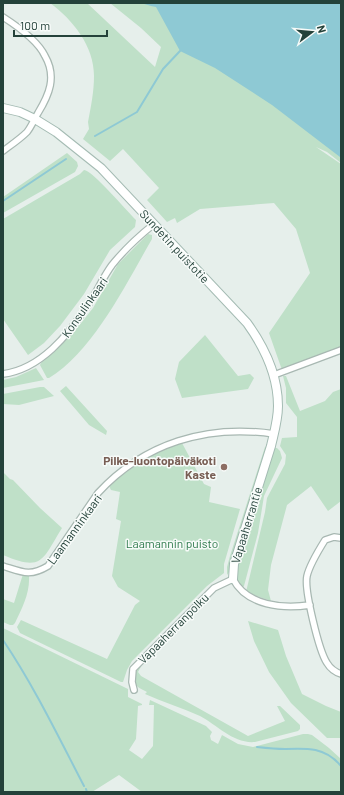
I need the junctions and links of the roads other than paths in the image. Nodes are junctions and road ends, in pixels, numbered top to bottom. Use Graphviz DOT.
graph roads {
  1 [pos="3,17"];
  2 [pos="3,108"];
  3 [pos="35,119"];
  4 [pos="3,151"];
  5 [pos="154,224"];
  6 [pos="341,350"];
  7 [pos="3,374"];
  8 [pos="274,375"];
  9 [pos="274,434"];
  10 [pos="341,538"];
  11 [pos="3,566"];
  12 [pos="233,579"];
  13 [pos="310,605"];
  14 [pos="341,674"];
  15 [pos="134,690"];
  1 -- 3 [label="street"];
  2 -- 3 [label="street, Sundetin puistotie"];
  3 -- 4 [label="street"];
  3 -- 5 [label="street, Sundetin puistotie"];
  5 -- 7 [label="street, Konsulinkaari"];
  5 -- 8 [label="street, Sundetin puistotie"];
  6 -- 8 [label="street"];
  8 -- 9 [label="street, Sundetin puistotie"];
  9 -- 11 [label="street, Laamanninkaari"];
  9 -- 12 [label="street, Vapaaherrantie"];
  10 -- 13 [label="street"];
  12 -- 13 [label="street, Vapaaherrantie"];
  12 -- 15 [label="street, Vapaaherranpolku"];
  13 -- 14 [label="street"];
}
